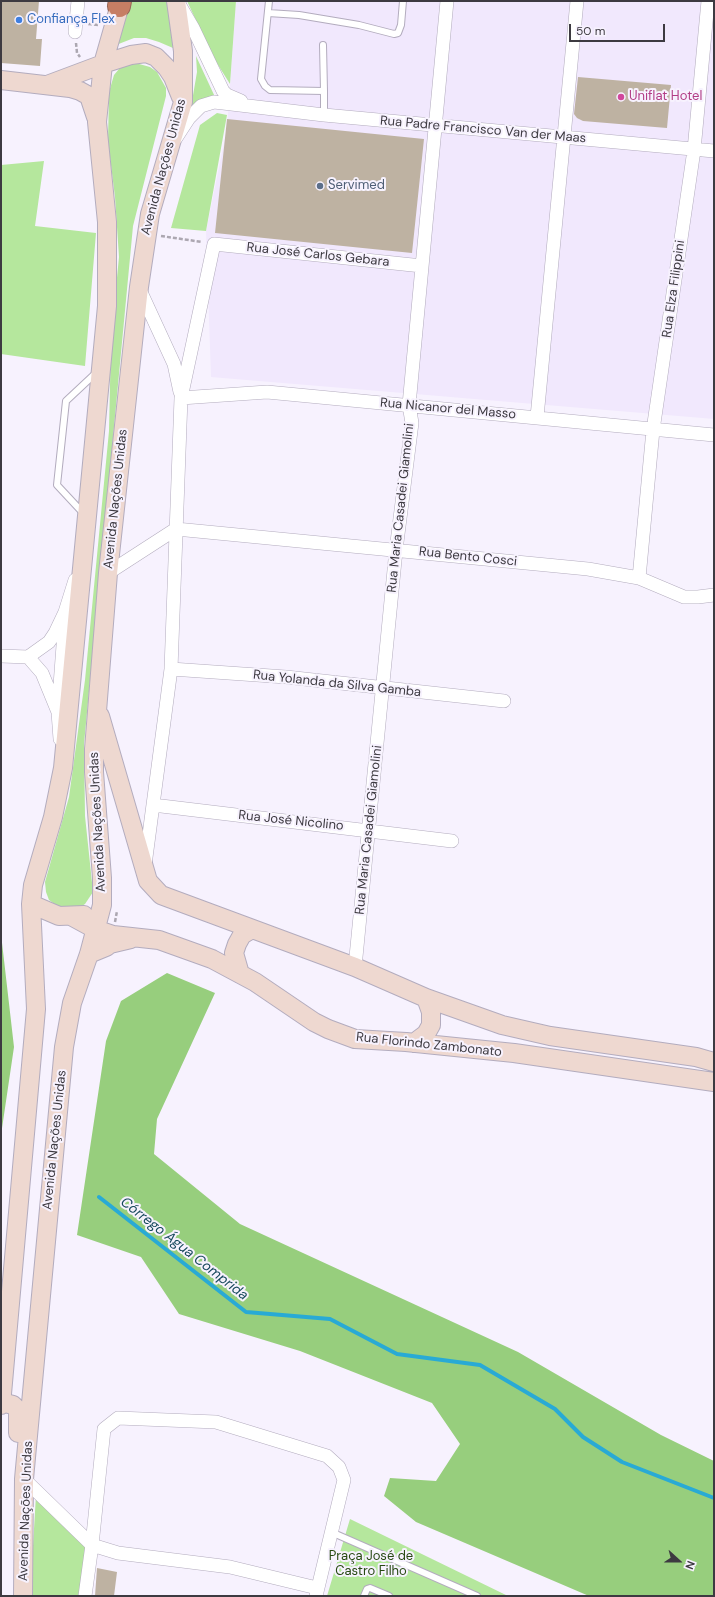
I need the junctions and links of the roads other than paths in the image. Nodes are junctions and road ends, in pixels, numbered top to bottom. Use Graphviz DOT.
graph roads {
  1 [pos="78,1"];
  2 [pos="177,1"];
  3 [pos="269,1"];
  4 [pos="403,1"];
  5 [pos="447,1"];
  6 [pos="578,1"];
  7 [pos="708,1"];
  8 [pos="120,3"];
  9 [pos="268,13"];
  10 [pos="75,27"];
  11 [pos="323,45"];
  12 [pos="103,64"];
  13 [pos="1,80"];
  14 [pos="47,85"];
  15 [pos="324,91"];
  16 [pos="183,102"];
  17 [pos="251,106"];
  18 [pos="324,115"];
  19 [pos="97,122"];
  20 [pos="434,126"];
  21 [pos="564,138"];
  22 [pos="170,148"];
  23 [pos="694,150"];
  24 [pos="714,151"];
  25 [pos="422,266"];
  26 [pos="139,287"];
  27 [pos="101,368"];
  28 [pos="181,398"];
  29 [pos="409,405"];
  30 [pos="537,417"];
  31 [pos="653,430"];
  32 [pos="714,435"];
  33 [pos="88,518"];
  34 [pos="176,529"];
  35 [pos="396,550"];
  36 [pos="84,552"];
  37 [pos="108,573"];
  38 [pos="639,578"];
  39 [pos="714,595"];
  40 [pos="65,612"];
  41 [pos="1,656"];
  42 [pos="28,657"];
  43 [pos="171,670"];
  44 [pos="383,688"];
  45 [pos="504,701"];
  46 [pos="97,704"];
  47 [pos="58,712"];
  48 [pos="62,768"];
  49 [pos="153,805"];
  50 [pos="370,830"];
  51 [pos="452,841"];
  52 [pos="145,868"];
  53 [pos="31,904"];
  54 [pos="110,905"];
  55 [pos="71,916"];
  56 [pos="95,929"];
  57 [pos="252,929"];
  58 [pos="159,940"];
  59 [pos="89,954"];
  60 [pos="355,967"];
  61 [pos="240,974"];
  62 [pos="426,998"];
  63 [pos="414,1043"];
  64 [pos="714,1062"];
  65 [pos="714,1082"];
  66 [pos="1,1402"];
  67 [pos="1,1406"];
  68 [pos="24,1479"];
  69 [pos="331,1532"];
  70 [pos="92,1545"];
  71 [pos="316,1592"];
  72 [pos="23,1596"];
  73 [pos="85,1596"];
  74 [pos="364,1596"];
  75 [pos="389,1596"];
  76 [pos="477,1596"];
  1 -- 10 [label="street"];
  2 -- 16 [label="main road, Avenida Nações Unidas"];
  2 -- 17 [label="street, Rua Padre Francisco Van der Maas"];
  3 -- 9 [label="lane"];
  4 -- 9 [label="lane"];
  5 -- 20 [label="street, Rua Maria Casadei Giamolini"];
  6 -- 21 [label="street"];
  7 -- 23 [label="street, Rua Elza Filippini"];
  8 -- 12 [label="main road, Avenida Nações Unidas"];
  9 -- 15 [label="lane"];
  11 -- 15 [label="lane"];
  12 -- 14 [label="main road"];
  12 -- 16 [label="main road"];
  12 -- 19 [label="main road, Avenida Nações Unidas"];
  13 -- 14 [label="main road"];
  14 -- 19 [label="main road"];
  15 -- 18 [label="lane"];
  16 -- 22 [label="main road, Avenida Nações Unidas"];
  17 -- 18 [label="street, Rua Padre Francisco Van der Maas"];
  17 -- 22 [label="street, Rua Padre Francisco Van der Maas"];
  18 -- 20 [label="street, Rua Padre Francisco Van der Maas"];
  19 -- 27 [label="main road, Avenida Nações Unidas"];
  20 -- 21 [label="street, Rua Padre Francisco Van der Maas"];
  20 -- 25 [label="street, Rua Maria Casadei Giamolini"];
  21 -- 23 [label="street, Rua Padre Francisco Van der Maas"];
  21 -- 30 [label="street"];
  22 -- 26 [label="main road, Avenida Nações Unidas"];
  23 -- 24 [label="street, Rua Padre Francisco Van der Maas"];
  23 -- 31 [label="street, Rua Elza Filippini"];
  25 -- 28 [label="street, Rua José Carlos Gebara"];
  25 -- 29 [label="street, Rua Maria Casadei Giamolini"];
  26 -- 28 [label="street"];
  26 -- 37 [label="main road, Avenida Nações Unidas"];
  27 -- 33 [label="main road, Avenida Nações Unidas"];
  27 -- 33 [label="lane"];
  28 -- 29 [label="street, Rua Nicanor del Masso"];
  28 -- 34 [label="street"];
  29 -- 30 [label="street, Rua Nicanor del Masso"];
  29 -- 35 [label="street, Rua Maria Casadei Giamolini"];
  30 -- 31 [label="street, Rua Nicanor del Masso"];
  31 -- 32 [label="street, Rua Nicanor del Masso"];
  31 -- 38 [label="street, Rua Elza Filippini"];
  33 -- 36 [label="main road, Avenida Nações Unidas"];
  34 -- 35 [label="street, Rua Bento Cosci"];
  34 -- 37 [label="street"];
  34 -- 43 [label="street"];
  35 -- 38 [label="street, Rua Bento Cosci"];
  35 -- 44 [label="street, Rua Maria Casadei Giamolini"];
  36 -- 40 [label="street"];
  36 -- 48 [label="main road, Avenida Nações Unidas"];
  37 -- 46 [label="main road, Avenida Nações Unidas"];
  38 -- 39 [label="street, Rua Bento Cosci"];
  40 -- 42 [label="street"];
  40 -- 47 [label="street"];
  41 -- 42 [label="street"];
  42 -- 47 [label="street"];
  43 -- 44 [label="street, Rua Yolanda da Silva Gamba"];
  43 -- 49 [label="street"];
  44 -- 45 [label="street, Rua Yolanda da Silva Gamba"];
  44 -- 50 [label="street, Rua Maria Casadei Giamolini"];
  46 -- 52 [label="main road, Rua Florindo Zambonato"];
  46 -- 54 [label="main road, Avenida Nações Unidas"];
  47 -- 48 [label="street"];
  48 -- 53 [label="main road, Avenida Nações Unidas"];
  49 -- 50 [label="street, Rua José Nicolino"];
  49 -- 52 [label="street"];
  50 -- 51 [label="street, Rua José Nicolino"];
  50 -- 60 [label="street, Rua Maria Casadei Giamolini"];
  52 -- 57 [label="main road, Rua Florindo Zambonato"];
  53 -- 55 [label="main road"];
  53 -- 66 [label="main road, Avenida Nações Unidas"];
  54 -- 55 [label="main road"];
  54 -- 56 [label="main road, Avenida Nações Unidas"];
  55 -- 56 [label="main road, Rua Florindo Zambonato"];
  56 -- 58 [label="main road, Rua Florindo Zambonato"];
  56 -- 59 [label="main road, Avenida Nações Unidas"];
  57 -- 60 [label="main road, Rua Florindo Zambonato"];
  57 -- 61 [label="main road"];
  58 -- 59 [label="main road"];
  58 -- 61 [label="main road, Rua Florindo Zambonato"];
  59 -- 68 [label="main road, Avenida Nações Unidas"];
  60 -- 62 [label="main road, Rua Florindo Zambonato"];
  61 -- 63 [label="main road, Rua Florindo Zambonato"];
  62 -- 63 [label="main road"];
  62 -- 64 [label="main road, Rua Florindo Zambonato"];
  63 -- 65 [label="main road, Rua Florindo Zambonato"];
  66 -- 67 [label="main road, Avenida Nações Unidas"];
  66 -- 68 [label="main road"];
  68 -- 70 [label="street"];
  68 -- 72 [label="main road, Avenida Nações Unidas"];
  69 -- 70 [label="street"];
  69 -- 71 [label="street"];
  69 -- 76 [label="lane"];
  70 -- 71 [label="street"];
  70 -- 73 [label="street"];
  74 -- 75 [label="lane"];
}
